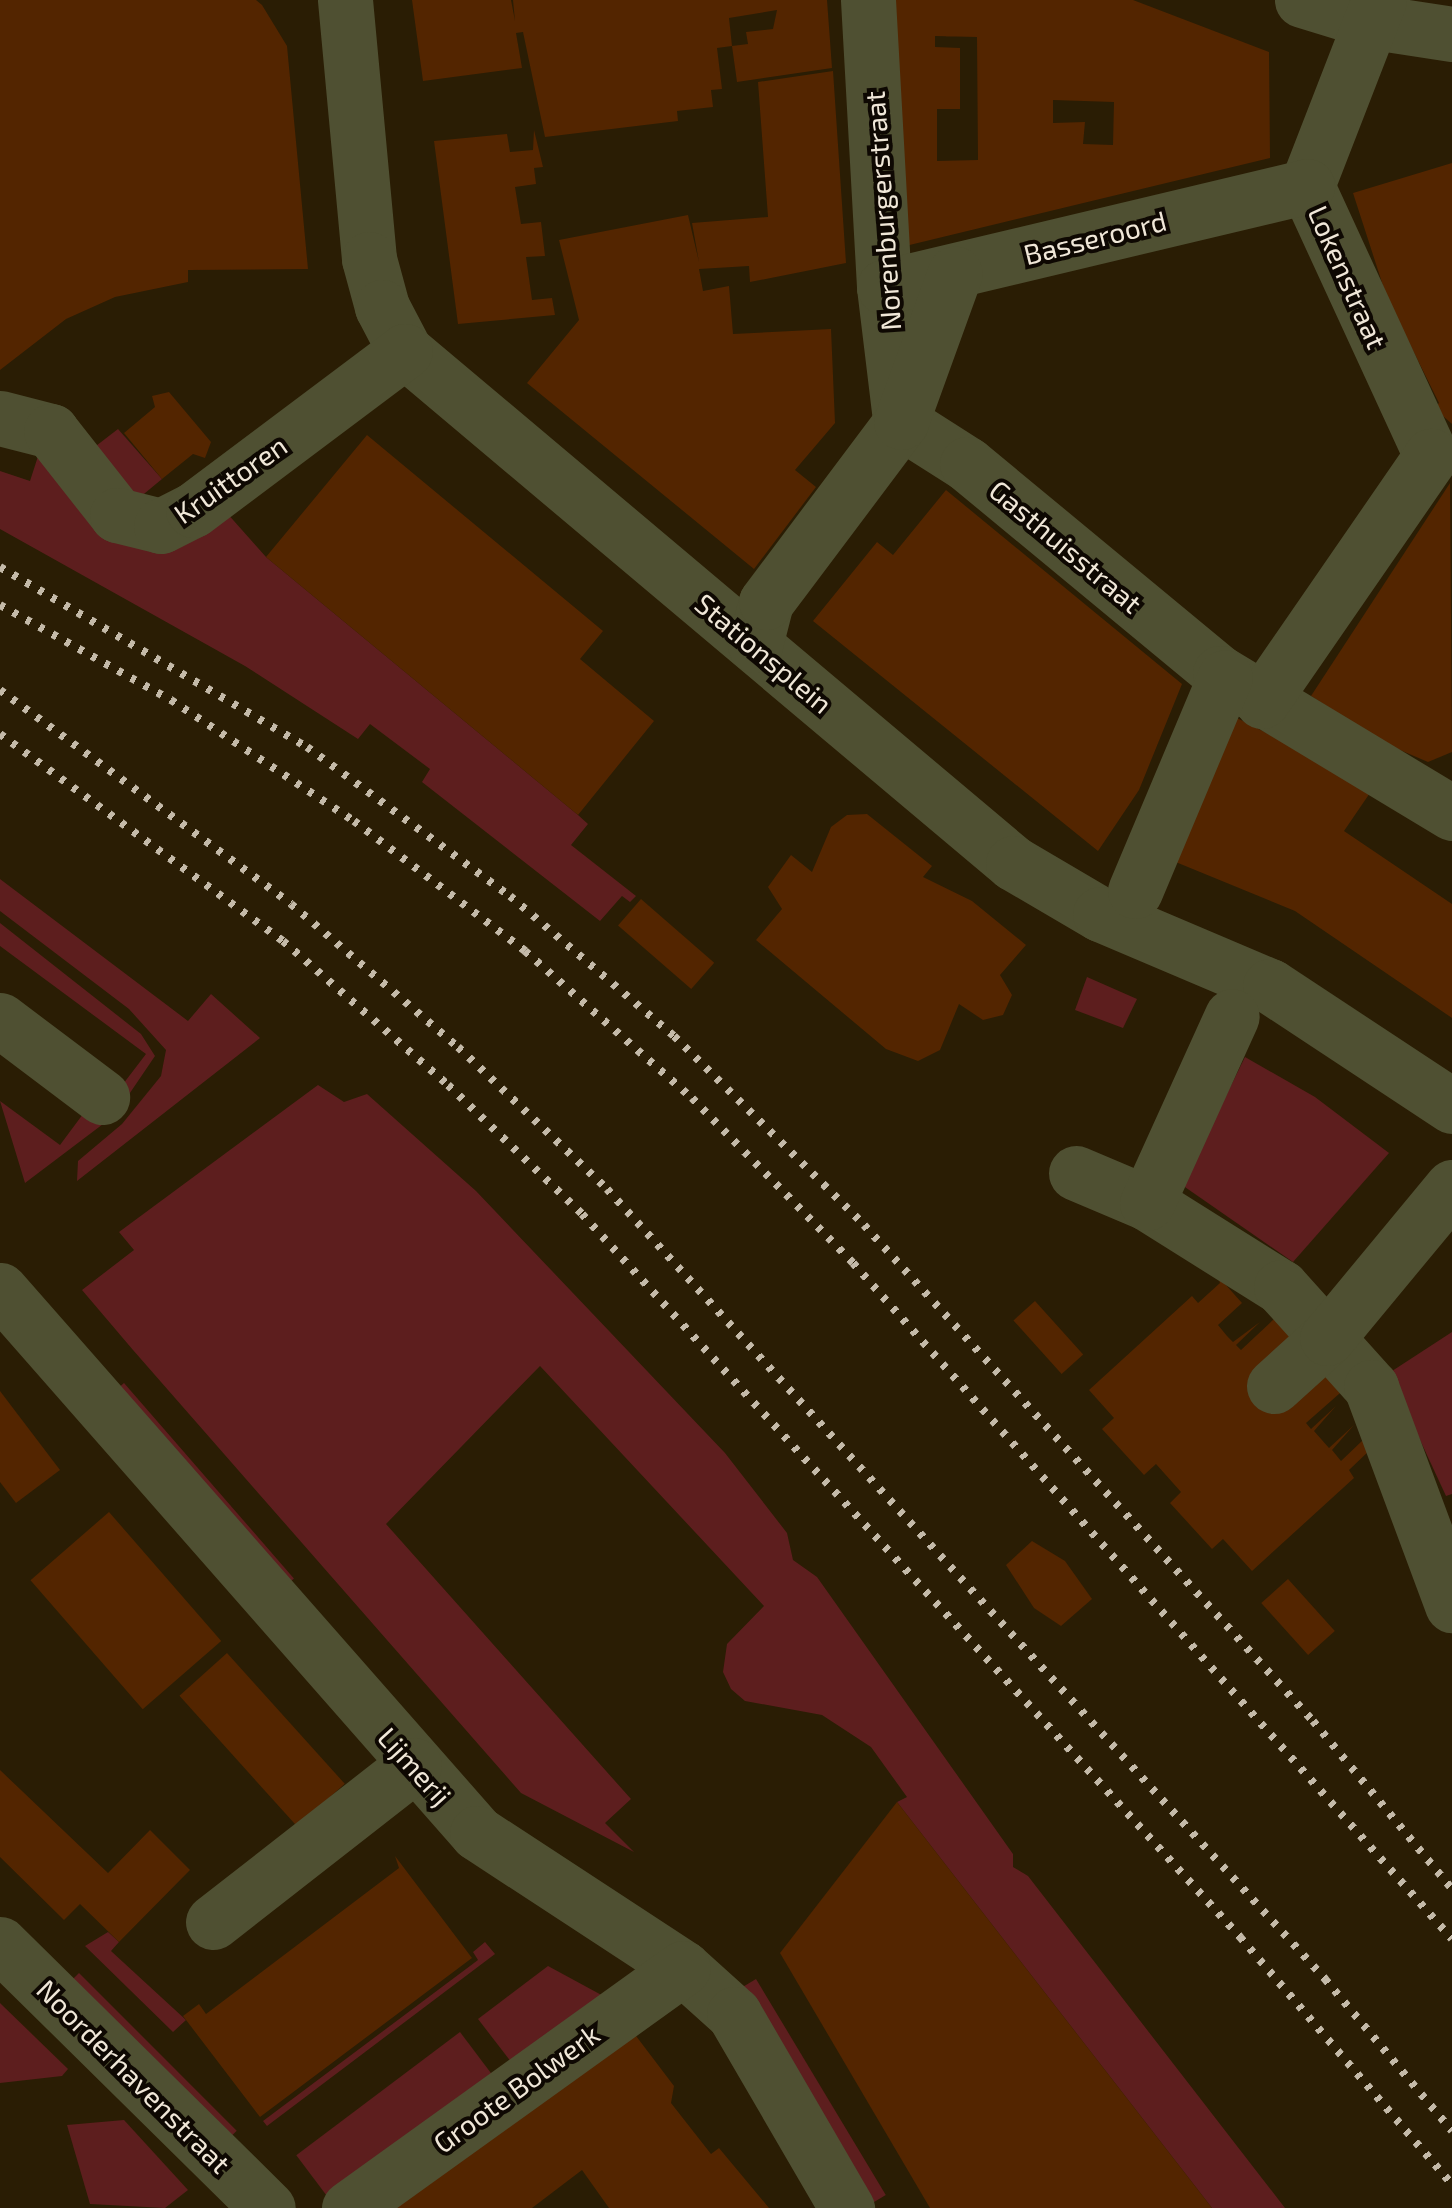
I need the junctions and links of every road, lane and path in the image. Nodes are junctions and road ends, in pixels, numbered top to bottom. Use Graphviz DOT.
graph roads {
  1 [pos="345,0"];
  2 [pos="868,0"];
  3 [pos="1302,0"];
  4 [pos="1376,11"];
  5 [pos="1452,34"];
  6 [pos="1307,186"];
  7 [pos="954,273"];
  8 [pos="884,287"];
  9 [pos="389,363"];
  10 [pos="901,422"];
  11 [pos="26,425"];
  12 [pos="1442,458"];
  13 [pos="755,645"];
  14 [pos="1236,684"];
  15 [pos="1452,813"];
  16 [pos="1135,891"];
  17 [pos="1232,1016"];
  18 [pos="0,1020"];
  19 [pos="102,1097"];
  20 [pos="1452,1106"];
  21 [pos="1076,1172"];
  22 [pos="1452,1188"];
  23 [pos="1148,1203"];
  24 [pos="0,1290"];
  25 [pos="1327,1338"];
  26 [pos="1274,1386"];
  27 [pos="1442,1560"];
  28 [pos="414,1765"];
  29 [pos="213,1922"];
  30 [pos="0,1944"];
  31 [pos="683,1968"];
  32 [pos="268,2208"];
  33 [pos="349,2208"];
  34 [pos="847,2208"];
  1 -- 9 [label="street, Stationsplein"];
  2 -- 8 [label="street, Norenburgerstraat"];
  3 -- 4 [label="street"];
  4 -- 5 [label="street"];
  4 -- 6 [label="street, Lokenstraat"];
  6 -- 7 [label="street, Basseroord"];
  6 -- 12 [label="street, Lokenstraat"];
  7 -- 8 [label="street, Basseroord"];
  7 -- 10 [label="street, Norenburgerstraat"];
  8 -- 10 [label="street, Norenburgerstraat"];
  9 -- 11 [label="street, Kruittoren"];
  9 -- 13 [label="street, Stationsplein"];
  10 -- 13 [label="street, Norenburgerstraat"];
  10 -- 14 [label="street, Gasthuisstraat"];
  12 -- 14 [label="street"];
  13 -- 20 [label="street, Stationsplein"];
  14 -- 15 [label="street, Gasthuisstraat"];
  14 -- 16 [label="street"];
  17 -- 23 [label="street"];
  18 -- 19 [label="street"];
  21 -- 23 [label="street"];
  22 -- 25 [label="street"];
  23 -- 25 [label="street"];
  24 -- 28 [label="street, Lijmerij"];
  25 -- 26 [label="street"];
  25 -- 27 [label="street"];
  28 -- 29 [label="street"];
  28 -- 31 [label="street, Lijmerij"];
  30 -- 32 [label="street, Noorderhavenstraat"];
  31 -- 33 [label="street, Groote Bolwerk"];
  31 -- 34 [label="street, Lijmerij"];
}
